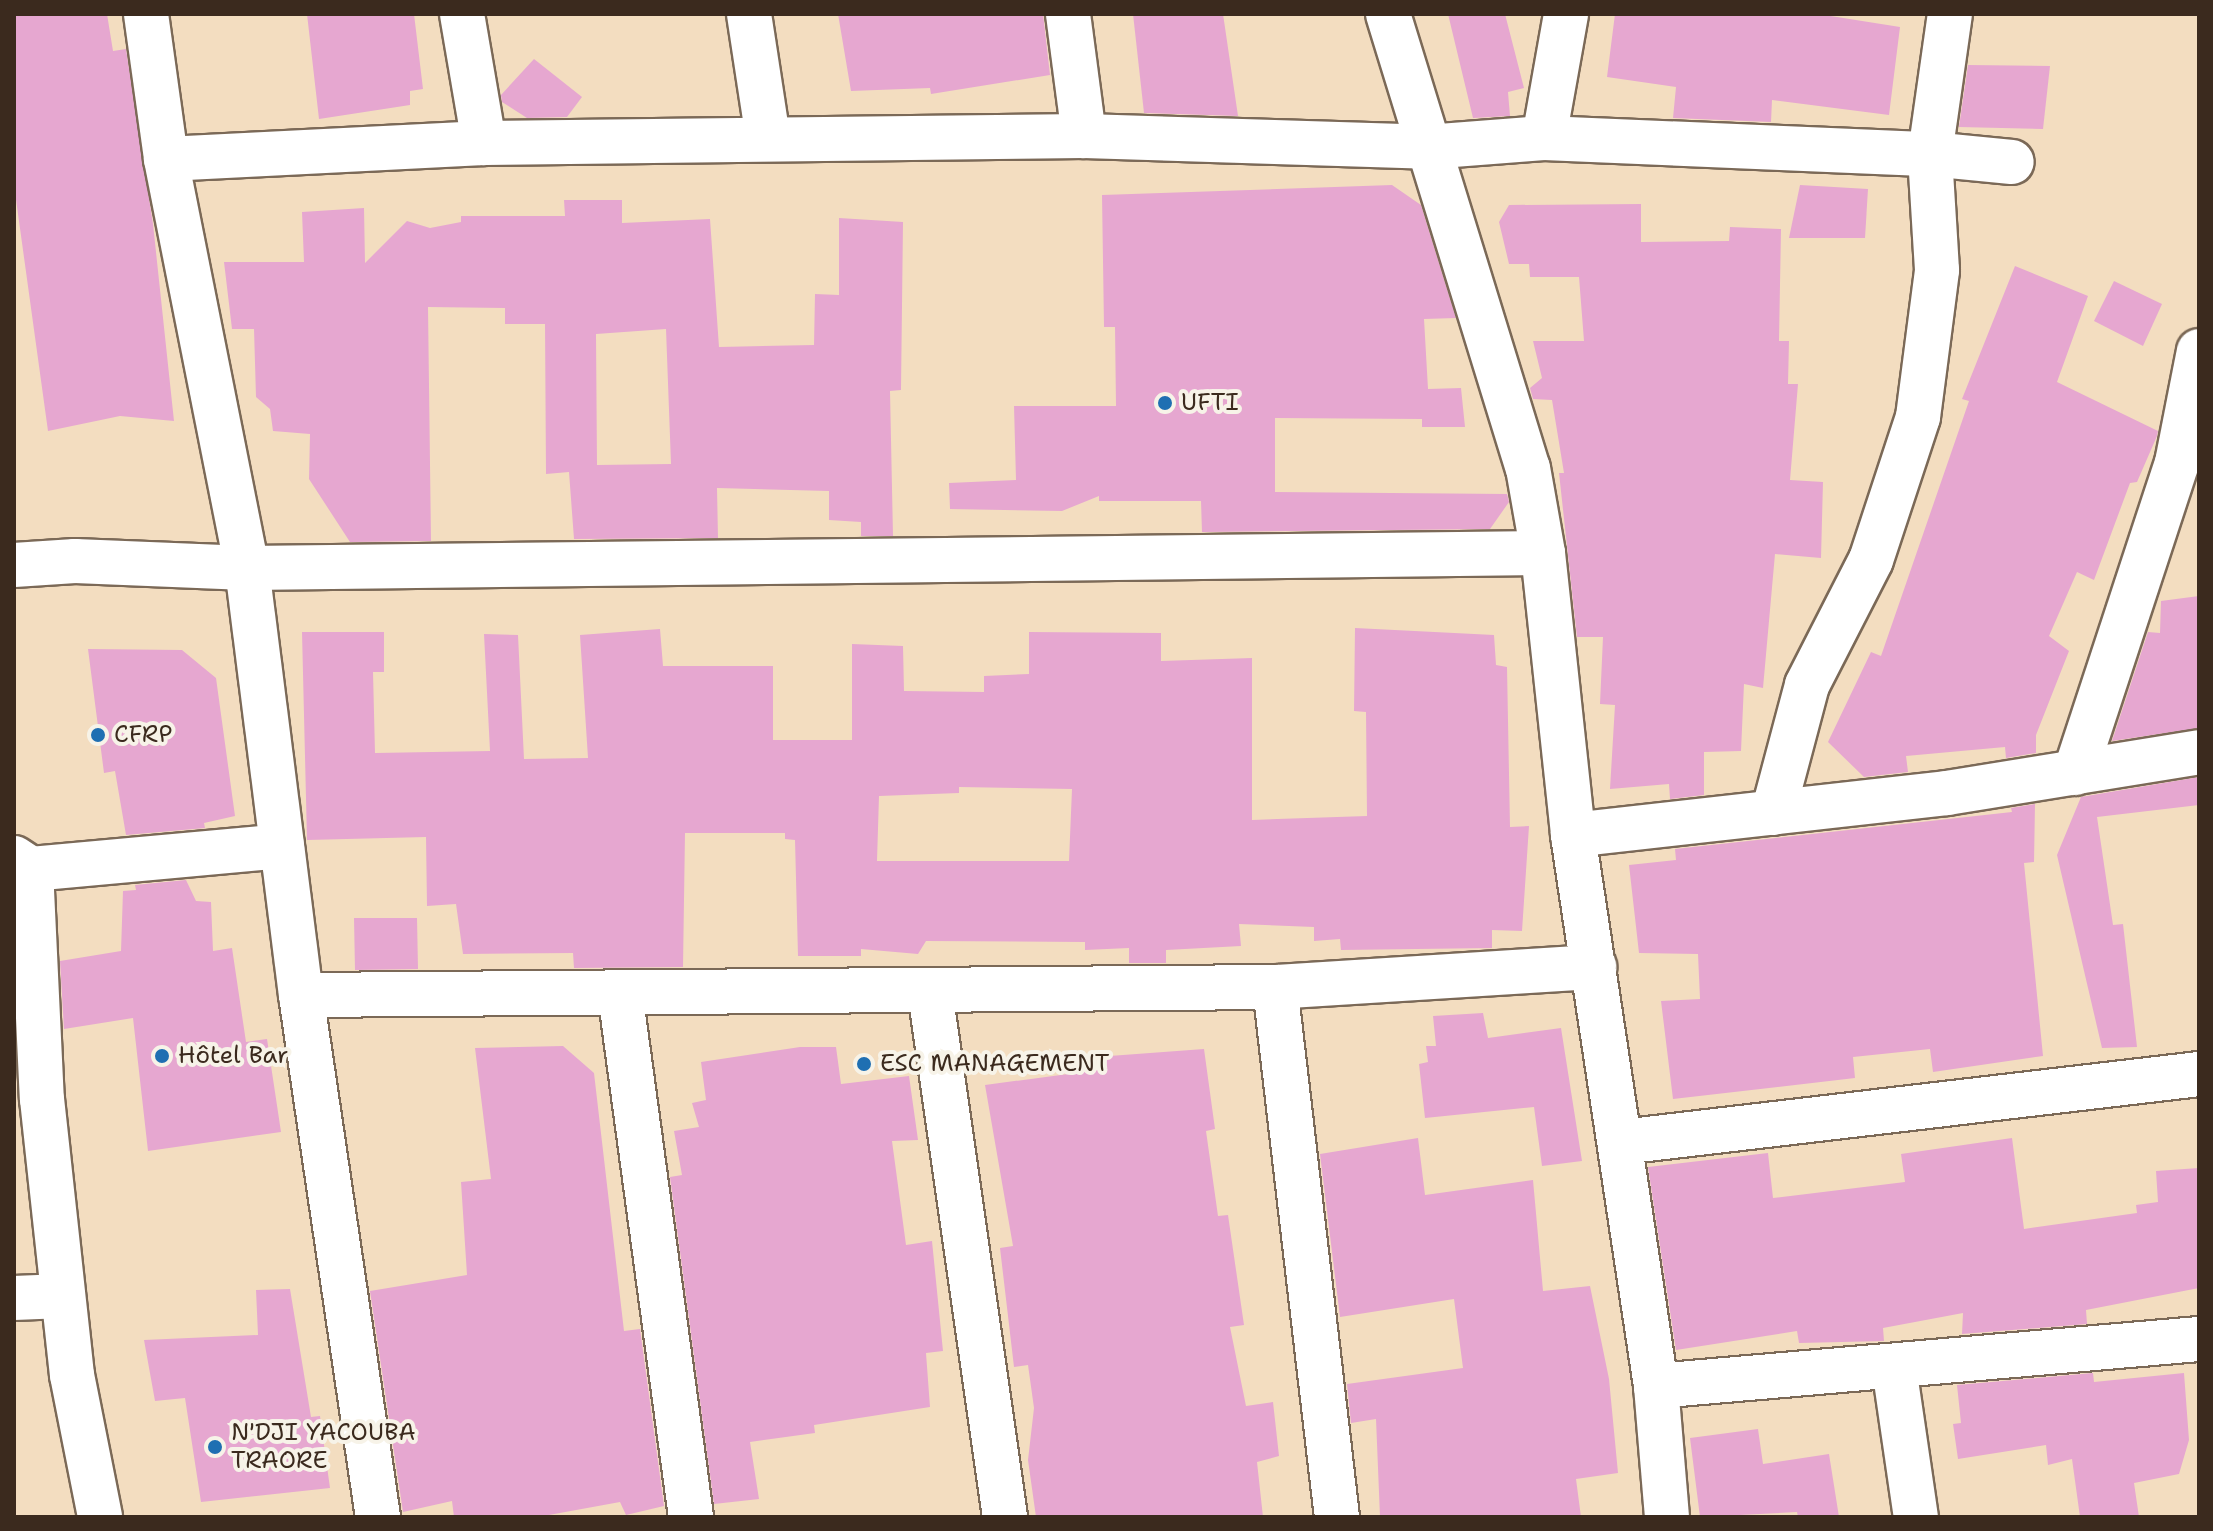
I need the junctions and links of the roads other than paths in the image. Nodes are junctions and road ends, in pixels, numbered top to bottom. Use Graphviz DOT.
graph roads {
  1 [pos="146,14"];
  2 [pos="462,14"];
  3 [pos="749,14"];
  4 [pos="1068,14"];
  5 [pos="1388,14"];
  6 [pos="1566,14"];
  7 [pos="1950,14"];
  8 [pos="1084,136"];
  9 [pos="768,138"];
  10 [pos="1544,138"];
  11 [pos="484,143"];
  12 [pos="1427,147"];
  13 [pos="1930,154"];
  14 [pos="166,159"];
  15 [pos="2012,162"];
  16 [pos="2199,351"];
  17 [pos="1543,553"];
  18 [pos="14,565"];
  19 [pos="247,568"];
  20 [pos="2199,752"];
  21 [pos="2075,773"];
  22 [pos="1773,813"];
  23 [pos="1573,835"];
  24 [pos="282,846"];
  25 [pos="23,863"];
  26 [pos="1594,967"];
  27 [pos="1275,987"];
  28 [pos="930,992"];
  29 [pos="620,993"];
  30 [pos="301,995"];
  31 [pos="2199,1074"];
  32 [pos="1622,1142"];
  33 [pos="63,1296"];
  34 [pos="14,1298"];
  35 [pos="2199,1339"];
  36 [pos="1894,1367"];
  37 [pos="1656,1386"];
  38 [pos="100,1517"];
  39 [pos="378,1517"];
  40 [pos="691,1517"];
  41 [pos="1005,1517"];
  42 [pos="1337,1517"];
  43 [pos="1667,1517"];
  44 [pos="1916,1517"];
  1 -- 14 [label="street"];
  2 -- 11 [label="street"];
  3 -- 9 [label="street"];
  4 -- 8 [label="street"];
  5 -- 12 [label="street"];
  6 -- 10 [label="street"];
  7 -- 13 [label="street"];
  8 -- 9 [label="street"];
  8 -- 12 [label="street"];
  9 -- 11 [label="street"];
  10 -- 12 [label="street"];
  10 -- 13 [label="street"];
  11 -- 14 [label="street"];
  12 -- 17 [label="street"];
  13 -- 15 [label="street"];
  13 -- 22 [label="street"];
  14 -- 19 [label="street"];
  16 -- 21 [label="street"];
  17 -- 19 [label="street"];
  17 -- 23 [label="street"];
  18 -- 19 [label="street"];
  19 -- 24 [label="street"];
  20 -- 21 [label="street"];
  21 -- 22 [label="street"];
  22 -- 23 [label="street"];
  23 -- 26 [label="street"];
  24 -- 25 [label="street"];
  24 -- 30 [label="street"];
  25 -- 33 [label="street"];
  26 -- 27 [label="street"];
  26 -- 32 [label="street"];
  27 -- 28 [label="street"];
  27 -- 42 [label="street"];
  28 -- 29 [label="street"];
  28 -- 41 [label="street"];
  29 -- 30 [label="street"];
  29 -- 40 [label="street"];
  30 -- 39 [label="street"];
  31 -- 32 [label="street"];
  32 -- 37 [label="street"];
  33 -- 34 [label="street"];
  33 -- 38 [label="street"];
  35 -- 36 [label="street"];
  36 -- 37 [label="street"];
  36 -- 44 [label="street"];
  37 -- 43 [label="street"];
}
